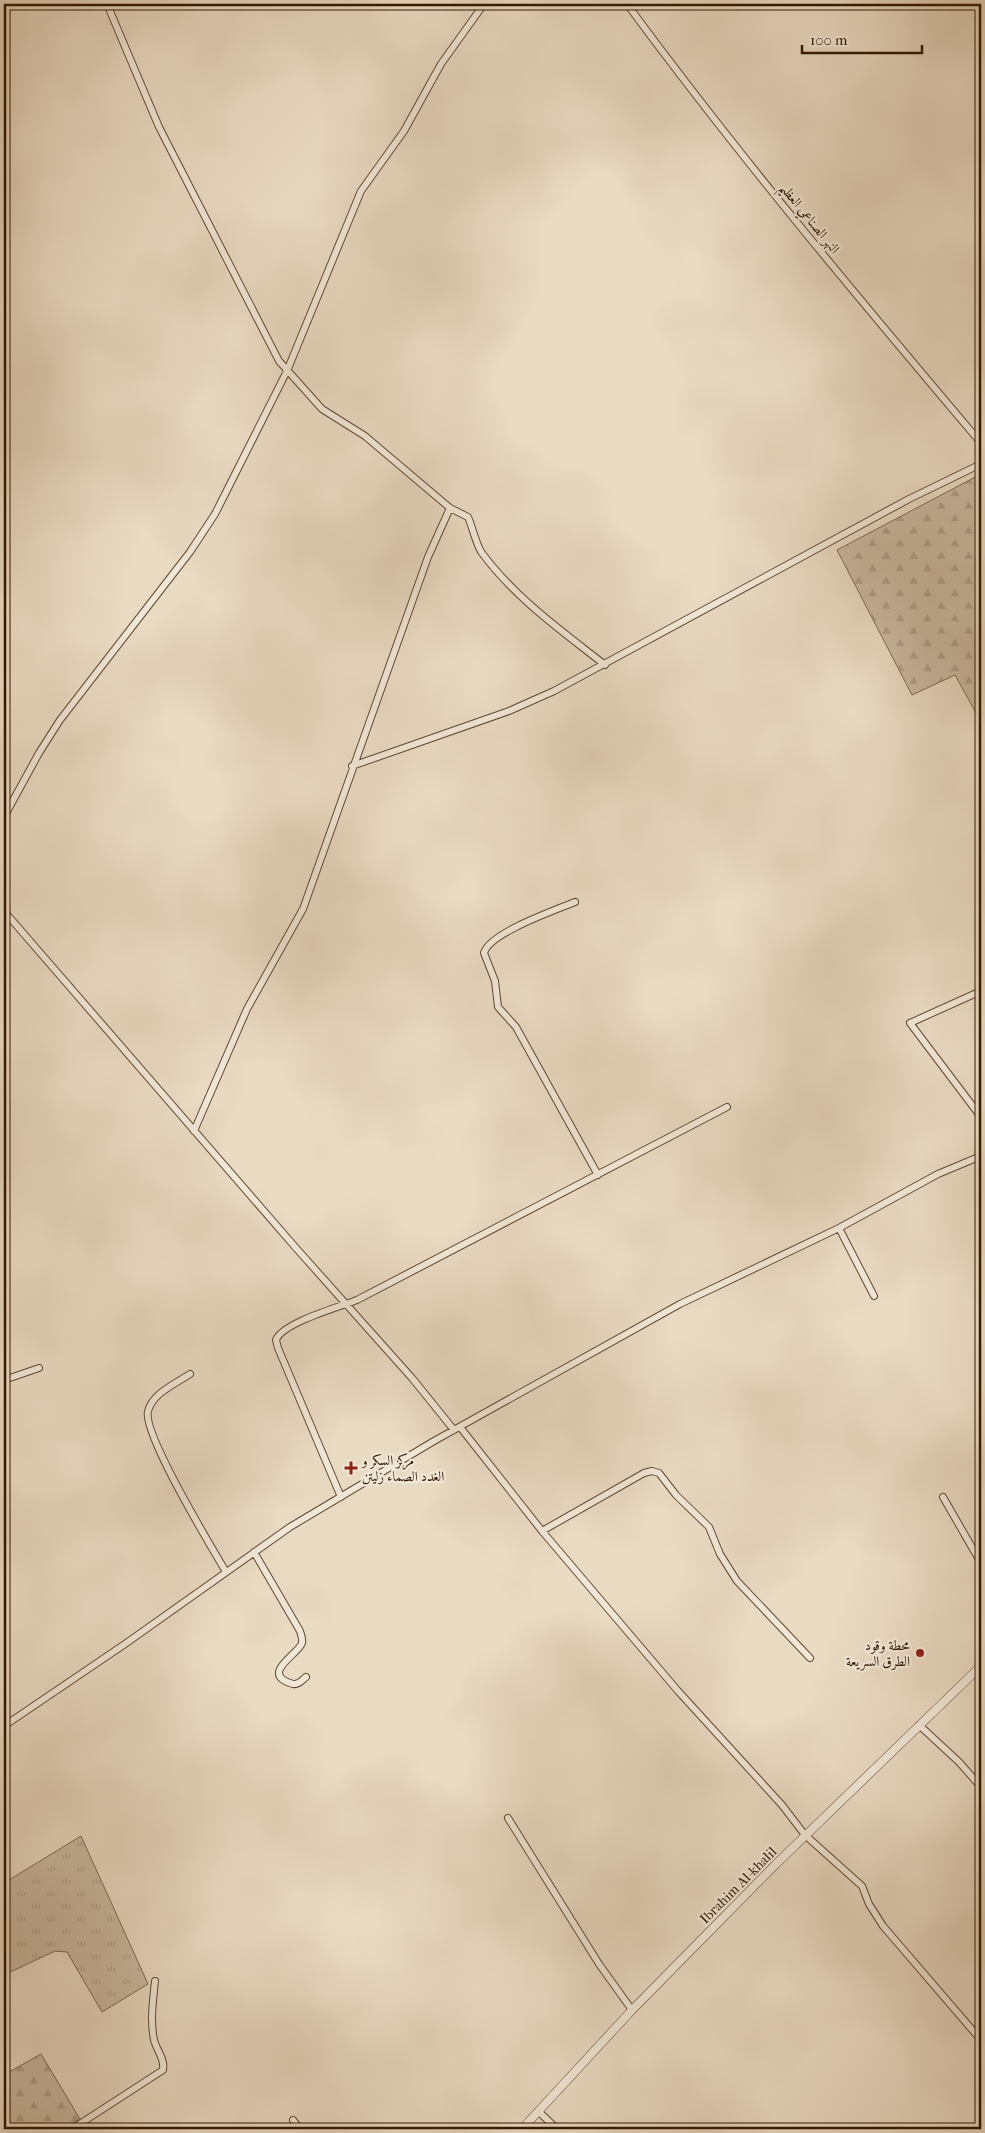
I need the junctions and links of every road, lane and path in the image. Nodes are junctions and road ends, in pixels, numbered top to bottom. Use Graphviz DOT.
graph roads {
  1 [pos="107,4"];
  2 [pos="484,4"];
  3 [pos="627,4"];
  4 [pos="287,371"];
  5 [pos="981,443"];
  6 [pos="981,464"];
  7 [pos="450,508"];
  8 [pos="605,665"];
  9 [pos="352,766"];
  10 [pos="4,817"];
  11 [pos="575,902"];
  12 [pos="4,911"];
  13 [pos="981,991"];
  14 [pos="727,1107"];
  15 [pos="981,1117"];
  16 [pos="194,1131"];
  17 [pos="981,1156"];
  18 [pos="598,1175"];
  19 [pos="839,1228"];
  20 [pos="874,1296"];
  21 [pos="346,1304"];
  22 [pos="39,1368"];
  23 [pos="190,1374"];
  24 [pos="4,1380"];
  25 [pos="457,1428"];
  26 [pos="341,1497"];
  27 [pos="943,1497"];
  28 [pos="542,1531"];
  29 [pos="254,1552"];
  30 [pos="981,1563"];
  31 [pos="226,1572"];
  32 [pos="810,1658"];
  33 [pos="981,1666"];
  34 [pos="306,1677"];
  35 [pos="919,1725"];
  36 [pos="4,1726"];
  37 [pos="981,1787"];
  38 [pos="508,1818"];
  39 [pos="805,1835"];
  40 [pos="155,1980"];
  41 [pos="632,2010"];
  42 [pos="981,2040"];
  43 [pos="538,2111"];
  44 [pos="293,2120"];
  45 [pos="72,2129"];
  46 [pos="300,2129"];
  47 [pos="522,2129"];
  48 [pos="557,2129"];
  1 -- 4 [label="street"];
  2 -- 4 [label="street"];
  3 -- 5 [label="street, النهر الصناعي العظيم"];
  4 -- 7 [label="street"];
  4 -- 10 [label="street"];
  6 -- 8 [label="street"];
  7 -- 8 [label="street"];
  7 -- 9 [label="street"];
  8 -- 9 [label="street"];
  9 -- 16 [label="street"];
  11 -- 18 [label="street"];
  12 -- 16 [label="street"];
  13 -- 15 [label="street"];
  14 -- 18 [label="street"];
  16 -- 21 [label="street"];
  17 -- 19 [label="street"];
  18 -- 21 [label="street"];
  19 -- 20 [label="street"];
  19 -- 25 [label="street"];
  21 -- 25 [label="street"];
  21 -- 26 [label="street"];
  22 -- 24 [label="street"];
  23 -- 31 [label="street"];
  25 -- 26 [label="street"];
  25 -- 28 [label="street"];
  26 -- 29 [label="street"];
  27 -- 30 [label="street"];
  28 -- 32 [label="street"];
  28 -- 39 [label="street"];
  29 -- 31 [label="street"];
  29 -- 34 [label="street"];
  31 -- 36 [label="street"];
  33 -- 35 [label="street, Ibrahim Al-khalil"];
  35 -- 37 [label="street"];
  35 -- 39 [label="street, Ibrahim Al-khalil"];
  38 -- 41 [label="street"];
  39 -- 41 [label="street, Ibrahim Al-khalil"];
  39 -- 42 [label="street"];
  40 -- 45 [label="street"];
  41 -- 43 [label="street, Ibrahim Al-khalil"];
  43 -- 47 [label="street, Ibrahim Al-khalil"];
  43 -- 48 [label="street"];
  44 -- 46 [label="street"];
}
